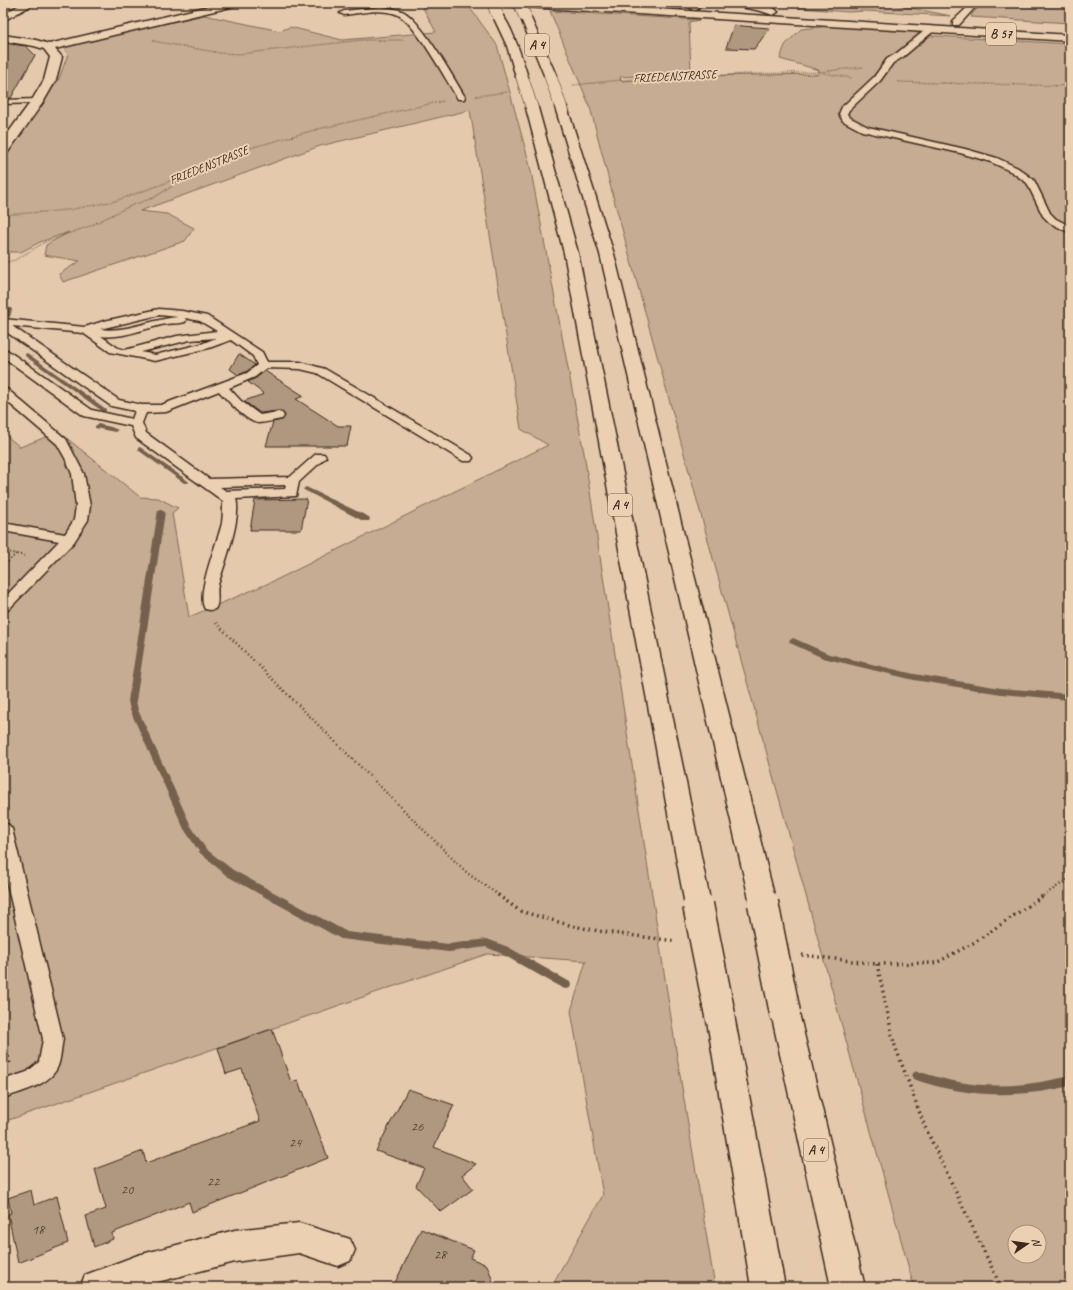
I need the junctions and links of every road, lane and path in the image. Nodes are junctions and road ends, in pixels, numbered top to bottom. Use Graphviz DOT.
graph roads {
  1 [pos="31,3"];
  2 [pos="235,3"];
  3 [pos="493,3"];
  4 [pos="511,3"];
  5 [pos="519,3"];
  6 [pos="630,3"];
  7 [pos="736,3"];
  8 [pos="857,3"];
  9 [pos="976,3"];
  10 [pos="695,5"];
  11 [pos="849,6"];
  12 [pos="679,8"];
  13 [pos="885,9"];
  14 [pos="773,12"];
  15 [pos="344,13"];
  16 [pos="3,18"];
  17 [pos="956,23"];
  18 [pos="932,29"];
  19 [pos="1070,30"];
  20 [pos="3,38"];
  21 [pos="1070,38"];
  22 [pos="150,40"];
  23 [pos="406,40"];
  24 [pos="48,47"];
  25 [pos="890,61"];
  26 [pos="819,72"];
  27 [pos="874,81"];
  28 [pos="568,86"];
  29 [pos="1070,86"];
  30 [pos="508,92"];
  31 [pos="461,97"];
  32 [pos="38,101"];
  33 [pos="3,102"];
  34 [pos="3,149"];
  35 [pos="183,176"];
  36 [pos="3,215"];
  37 [pos="1070,230"];
  38 [pos="3,263"];
  39 [pos="4,322"];
  40 [pos="86,330"];
  41 [pos="232,336"];
  42 [pos="3,352"];
  43 [pos="264,365"];
  44 [pos="221,386"];
  45 [pos="3,392"];
  46 [pos="142,409"];
  47 [pos="278,416"];
  48 [pos="136,423"];
  49 [pos="320,457"];
  50 [pos="467,458"];
  51 [pos="293,481"];
  52 [pos="206,483"];
  53 [pos="222,495"];
  54 [pos="3,527"];
  55 [pos="69,539"];
  56 [pos="16,554"];
  57 [pos="3,567"];
  58 [pos="210,606"];
  59 [pos="3,607"];
  60 [pos="3,829"];
  61 [pos="1070,878"];
  62 [pos="604,932"];
  63 [pos="3,1035"];
  64 [pos="9,1087"];
  65 [pos="338,1250"];
  66 [pos="97,1287"];
  67 [pos="768,1287"];
  68 [pos="848,1287"];
  69 [pos="1001,1287"];
  1 -- 16 [label="main road"];
  2 -- 24 [label="main road"];
  3 -- 67 [label="main road, A 4, bridge"];
  4 -- 12 [label="main road, B 57"];
  5 -- 68 [label="main road, A 4, bridge"];
  6 -- 12 [label="main road, B 57"];
  7 -- 14 [label="main road"];
  8 -- 11 [label="path"];
  8 -- 13 [label="path"];
  9 -- 17 [label="lane"];
  10 -- 12 [label="main road"];
  10 -- 14 [label="main road, B 57"];
  12 -- 18 [label="main road, B 57"];
  14 -- 17 [label="main road, B 57"];
  15 -- 31 [label="lane"];
  17 -- 18 [label="main road"];
  17 -- 19 [label="main road, B 57"];
  18 -- 21 [label="main road, B 57"];
  18 -- 25 [label="lane"];
  20 -- 24 [label="main road"];
  22 -- 23 [label="path"];
  24 -- 32 [label="main road"];
  25 -- 26 [label="path, FRIEDENSTRASSE"];
  25 -- 27 [label="lane"];
  26 -- 27 [label="path"];
  26 -- 28 [label="path, FRIEDENSTRASSE"];
  27 -- 29 [label="path"];
  27 -- 37 [label="lane"];
  30 -- 31 [label="path, FRIEDENSTRASSE"];
  31 -- 35 [label="path, FRIEDENSTRASSE"];
  32 -- 33 [label="lane"];
  32 -- 34 [label="main road"];
  35 -- 36 [label="path, FRIEDENSTRASSE"];
  35 -- 38 [label="path"];
  39 -- 40 [label="lane"];
  39 -- 46 [label="lane"];
  40 -- 41 [label="lane"];
  40 -- 41 [label="lane"];
  41 -- 43 [label="lane"];
  42 -- 48 [label="lane"];
  43 -- 44 [label="lane"];
  43 -- 50 [label="lane"];
  44 -- 46 [label="lane"];
  44 -- 47 [label="lane"];
  45 -- 55 [label="lane"];
  46 -- 48 [label="lane"];
  48 -- 52 [label="lane"];
  49 -- 51 [label="lane"];
  51 -- 52 [label="lane"];
  51 -- 53 [label="lane"];
  52 -- 53 [label="lane"];
  53 -- 58 [label="lane"];
  54 -- 55 [label="lane"];
  55 -- 59 [label="lane"];
  56 -- 57 [label="path"];
  58 -- 62 [label="path"];
  60 -- 64 [label="lane"];
  61 -- 69 [label="path"];
  63 -- 64 [label="path"];
  65 -- 66 [label="main road"];
}
